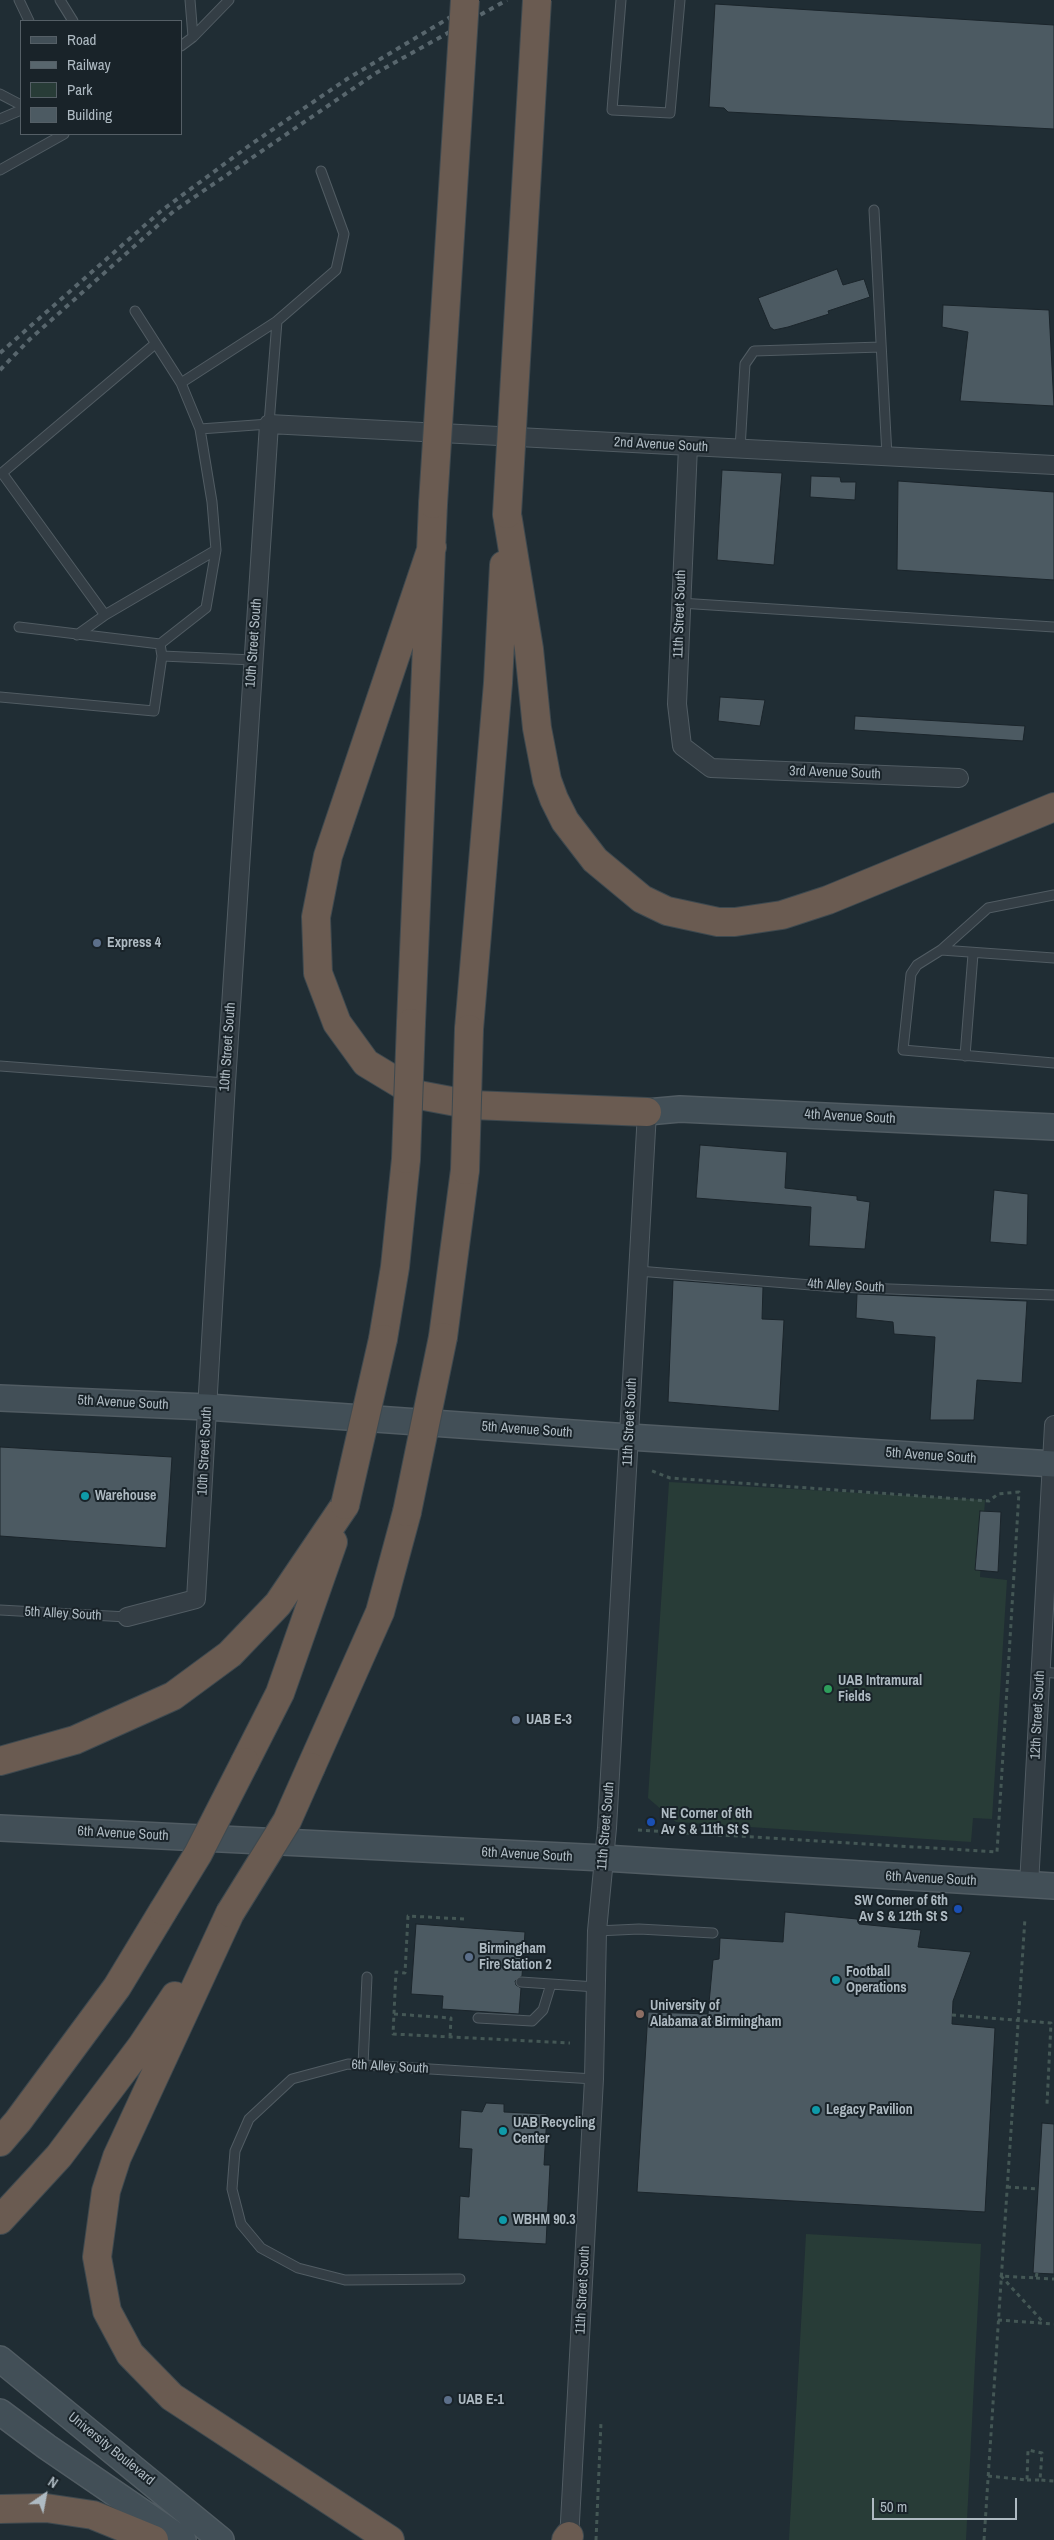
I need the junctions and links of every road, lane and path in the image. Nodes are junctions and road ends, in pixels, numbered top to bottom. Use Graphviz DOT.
graph roads {
  1 [pos="19,0"];
  2 [pos="60,0"];
  3 [pos="190,0"];
  4 [pos="229,0"];
  5 [pos="465,0"];
  6 [pos="537,0"];
  7 [pos="621,0"];
  8 [pos="680,0"];
  9 [pos="29,20"];
  10 [pos="72,20"];
  11 [pos="193,37"];
  12 [pos="182,45"];
  13 [pos="0,94"];
  14 [pos="20,104"];
  15 [pos="20,110"];
  16 [pos="0,119"];
  17 [pos="62,135"];
  18 [pos="0,170"];
  19 [pos="321,171"];
  20 [pos="874,210"];
  21 [pos="135,311"];
  22 [pos="277,321"];
  23 [pos="155,344"];
  24 [pos="881,347"];
  25 [pos="181,383"];
  26 [pos="268,424"];
  27 [pos="200,429"];
  28 [pos="688,446"];
  29 [pos="740,449"];
  30 [pos="887,456"];
  31 [pos="1054,465"];
  32 [pos="1,474"];
  33 [pos="507,514"];
  34 [pos="432,547"];
  35 [pos="216,550"];
  36 [pos="680,603"];
  37 [pos="105,615"];
  38 [pos="19,627"];
  39 [pos="1054,627"];
  40 [pos="76,635"];
  41 [pos="160,644"];
  42 [pos="162,656"];
  43 [pos="253,660"];
  44 [pos="0,697"];
  45 [pos="711,768"];
  46 [pos="959,778"];
  47 [pos="1054,807"];
  48 [pos="1054,895"];
  49 [pos="941,950"];
  50 [pos="973,954"];
  51 [pos="1054,958"];
  52 [pos="965,1056"];
  53 [pos="1054,1064"];
  54 [pos="0,1066"];
  55 [pos="226,1083"];
  56 [pos="647,1112"];
  57 [pos="1054,1127"];
  58 [pos="638,1271"];
  59 [pos="1054,1295"];
  60 [pos="0,1398"];
  61 [pos="208,1407"];
  62 [pos="1054,1426"];
  63 [pos="629,1438"];
  64 [pos="1053,1464"];
  65 [pos="650,1470"];
  66 [pos="345,1505"];
  67 [pos="0,1610"];
  68 [pos="127,1617"];
  69 [pos="1047,1673"];
  70 [pos="0,1761"];
  71 [pos="0,1828"];
  72 [pos="638,1830"];
  73 [pos="604,1858"];
  74 [pos="1029,1885"];
  75 [pos="1054,1886"];
  76 [pos="230,1913"];
  77 [pos="1024,1918"];
  78 [pos="464,1919"];
  79 [pos="597,1930"];
  80 [pos="713,1933"];
  81 [pos="367,1977"];
  82 [pos="522,1982"];
  83 [pos="551,1984"];
  84 [pos="596,1988"];
  85 [pos="394,2014"];
  86 [pos="952,2015"];
  87 [pos="478,2018"];
  88 [pos="1018,2020"];
  89 [pos="450,2037"];
  90 [pos="570,2043"];
  91 [pos="363,2065"];
  92 [pos="594,2079"];
  93 [pos="1047,2104"];
  94 [pos="0,2142"];
  95 [pos="1007,2187"];
  96 [pos="1038,2189"];
  97 [pos="0,2220"];
  98 [pos="1001,2276"];
  99 [pos="460,2279"];
  100 [pos="1054,2279"];
  101 [pos="998,2320"];
  102 [pos="1044,2323"];
  103 [pos="1054,2324"];
  104 [pos="0,2359"];
  105 [pos="0,2412"];
  106 [pos="601,2422"];
  107 [pos="988,2476"];
  108 [pos="1027,2480"];
  109 [pos="1040,2480"];
  110 [pos="1054,2481"];
  111 [pos="0,2509"];
  112 [pos="568,2539"];
  113 [pos="154,2540"];
  114 [pos="183,2540"];
  115 [pos="221,2540"];
  116 [pos="390,2540"];
  117 [pos="596,2540"];
  118 [pos="984,2540"];
  1 -- 9 [label="lane"];
  2 -- 10 [label="lane"];
  3 -- 11 [label="lane"];
  4 -- 11 [label="lane"];
  5 -- 34 [label="highway, bridge"];
  6 -- 33 [label="highway, bridge"];
  7 -- 8 [label="lane"];
  11 -- 12 [label="lane"];
  13 -- 14 [label="lane"];
  15 -- 16 [label="lane"];
  17 -- 18 [label="lane"];
  19 -- 22 [label="lane"];
  20 -- 24 [label="lane"];
  21 -- 23 [label="lane"];
  22 -- 25 [label="lane"];
  22 -- 26 [label="lane"];
  23 -- 25 [label="lane"];
  23 -- 32 [label="lane"];
  24 -- 29 [label="lane"];
  24 -- 30 [label="lane"];
  25 -- 27 [label="lane"];
  26 -- 27 [label="lane"];
  26 -- 28 [label="street, 2nd Avenue South"];
  26 -- 43 [label="street, 10th Street South"];
  27 -- 35 [label="lane"];
  28 -- 29 [label="street, 2nd Avenue South"];
  28 -- 36 [label="street, 11th Street South"];
  29 -- 30 [label="street, 2nd Avenue South"];
  30 -- 31 [label="street, 2nd Avenue South"];
  32 -- 37 [label="lane"];
  33 -- 47 [label="highway"];
  33 -- 76 [label="highway, bridge"];
  34 -- 56 [label="highway"];
  34 -- 66 [label="highway, bridge"];
  35 -- 37 [label="lane"];
  35 -- 41 [label="lane"];
  36 -- 39 [label="lane"];
  36 -- 45 [label="street, 11th Street South"];
  37 -- 40 [label="lane"];
  38 -- 40 [label="lane"];
  40 -- 41 [label="lane"];
  41 -- 42 [label="lane"];
  42 -- 43 [label="lane"];
  42 -- 44 [label="lane"];
  43 -- 55 [label="street, 10th Street South"];
  45 -- 46 [label="street, 3rd Avenue South"];
  48 -- 49 [label="lane"];
  49 -- 50 [label="lane"];
  49 -- 52 [label="lane"];
  50 -- 51 [label="lane"];
  50 -- 52 [label="lane"];
  52 -- 53 [label="lane"];
  54 -- 55 [label="lane"];
  55 -- 61 [label="street, 10th Street South"];
  56 -- 57 [label="main road, 4th Avenue South"];
  56 -- 58 [label="street, 11th Street South"];
  58 -- 59 [label="lane, 4th Alley South"];
  58 -- 63 [label="street, 11th Street South"];
  60 -- 61 [label="main road, 5th Avenue South"];
  61 -- 63 [label="main road, 5th Avenue South"];
  61 -- 68 [label="street, 10th Street South"];
  62 -- 64 [label="street, 12th Street South"];
  63 -- 64 [label="main road, 5th Avenue South"];
  63 -- 73 [label="street, 11th Street South"];
  64 -- 69 [label="street, 12th Street South"];
  65 -- 72 [label="path"];
  66 -- 70 [label="highway"];
  66 -- 94 [label="highway, bridge"];
  67 -- 68 [label="lane, 5th Alley South"];
  69 -- 74 [label="street, 12th Street South"];
  71 -- 73 [label="main road, 6th Avenue South"];
  73 -- 74 [label="main road, 6th Avenue South"];
  73 -- 79 [label="street, 11th Street South"];
  74 -- 75 [label="main road, 6th Avenue South"];
  76 -- 97 [label="highway"];
  76 -- 116 [label="highway"];
  77 -- 88 [label="path"];
  78 -- 85 [label="path"];
  79 -- 80 [label="lane"];
  79 -- 84 [label="street, 11th Street South"];
  81 -- 91 [label="lane"];
  82 -- 83 [label="lane"];
  83 -- 84 [label="lane"];
  83 -- 87 [label="lane"];
  84 -- 92 [label="street, 11th Street South"];
  85 -- 89 [label="path"];
  85 -- 89 [label="path"];
  86 -- 88 [label="path"];
  88 -- 93 [label="path"];
  88 -- 95 [label="path"];
  89 -- 90 [label="path"];
  91 -- 92 [label="lane, 6th Alley South"];
  91 -- 99 [label="lane, 6th Alley South"];
  92 -- 112 [label="street, 11th Street South"];
  95 -- 96 [label="path"];
  95 -- 98 [label="path"];
  98 -- 100 [label="path"];
  98 -- 101 [label="path"];
  98 -- 102 [label="path"];
  101 -- 102 [label="path"];
  101 -- 107 [label="path"];
  102 -- 103 [label="path"];
  104 -- 115 [label="main road, University Boulevard"];
  105 -- 114 [label="main road"];
  106 -- 117 [label="path"];
  107 -- 108 [label="path"];
  107 -- 118 [label="path"];
  108 -- 109 [label="path"];
  108 -- 109 [label="path"];
  109 -- 110 [label="path"];
  111 -- 113 [label="highway"];
}
